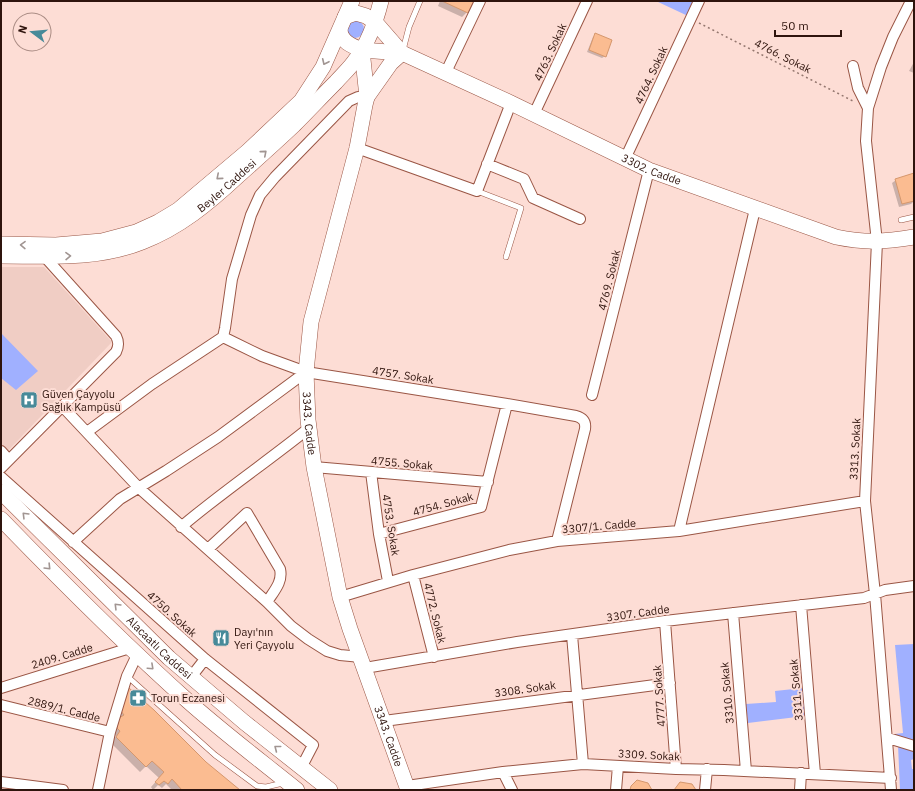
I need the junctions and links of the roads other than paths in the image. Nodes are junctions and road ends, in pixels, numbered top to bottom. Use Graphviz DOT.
graph roads {
  1 [pos="352,1"];
  2 [pos="381,1"];
  3 [pos="420,1"];
  4 [pos="480,1"];
  5 [pos="587,1"];
  6 [pos="699,1"];
  7 [pos="911,4"];
  8 [pos="375,22"];
  9 [pos="342,23"];
  10 [pos="362,50"];
  11 [pos="402,53"];
  12 [pos="853,66"];
  13 [pos="446,72"];
  14 [pos="366,97"];
  15 [pos="511,103"];
  16 [pos="868,108"];
  17 [pos="534,114"];
  18 [pos="357,148"];
  19 [pos="625,159"];
  20 [pos="487,164"];
  21 [pos="649,170"];
  22 [pos="477,191"];
  23 [pos="755,208"];
  24 [pos="914,217"];
  25 [pos="580,219"];
  26 [pos="901,220"];
  27 [pos="914,237"];
  28 [pos="877,242"];
  29 [pos="1,244"];
  30 [pos="1,256"];
  31 [pos="44,256"];
  32 [pos="506,257"];
  33 [pos="223,337"];
  34 [pos="306,372"];
  35 [pos="592,395"];
  36 [pos="508,404"];
  37 [pos="62,406"];
  38 [pos="309,428"];
  39 [pos="87,432"];
  40 [pos="1,451"];
  41 [pos="9,460"];
  42 [pos="314,467"];
  43 [pos="1,468"];
  44 [pos="371,472"];
  45 [pos="1,477"];
  46 [pos="488,482"];
  47 [pos="139,488"];
  48 [pos="1,492"];
  49 [pos="865,501"];
  50 [pos="1,519"];
  51 [pos="181,527"];
  52 [pos="679,531"];
  53 [pos="379,534"];
  54 [pos="557,541"];
  55 [pos="73,542"];
  56 [pos="208,549"];
  57 [pos="413,575"];
  58 [pos="388,582"];
  59 [pos="914,586"];
  60 [pos="875,594"];
  61 [pos="340,597"];
  62 [pos="266,602"];
  63 [pos="800,605"];
  64 [pos="733,613"];
  65 [pos="665,621"];
  66 [pos="572,635"];
  67 [pos="134,651"];
  68 [pos="434,657"];
  69 [pos="205,659"];
  70 [pos="363,662"];
  71 [pos="127,676"];
  72 [pos="191,677"];
  73 [pos="670,683"];
  74 [pos="1,688"];
  75 [pos="577,694"];
  76 [pos="1,706"];
  77 [pos="384,721"];
  78 [pos="110,732"];
  79 [pos="888,738"];
  80 [pos="914,746"];
  81 [pos="583,764"];
  82 [pos="618,766"];
  83 [pos="302,768"];
  84 [pos="676,769"];
  85 [pos="707,770"];
  86 [pos="746,771"];
  87 [pos="503,772"];
  88 [pos="801,773"];
  89 [pos="815,774"];
  90 [pos="891,778"];
  91 [pos="1,782"];
  92 [pos="292,786"];
  93 [pos="17,787"];
  94 [pos="407,788"];
  95 [pos="63,790"];
  96 [pos="98,790"];
  97 [pos="330,790"];
  98 [pos="512,790"];
  99 [pos="616,790"];
  100 [pos="706,790"];
  101 [pos="800,790"];
  102 [pos="891,790"];
  1 -- 9 [label="main road, Beyler Caddesi"];
  2 -- 8 [label="main road, Beyler Caddesi"];
  3 -- 11 [label="lane"];
  4 -- 13 [label="street"];
  5 -- 17 [label="street, 4763. Sokak"];
  6 -- 19 [label="street, 4764. Sokak"];
  7 -- 16 [label="street"];
  8 -- 9 [label="main road"];
  8 -- 10 [label="main road, Beyler Caddesi"];
  8 -- 11 [label="main road, 3302. Cadde"];
  9 -- 10 [label="main road"];
  9 -- 29 [label="main road, Beyler Caddesi, one-way"];
  10 -- 11 [label="main road, 3302. Cadde"];
  10 -- 14 [label="main road, 3343. Cadde"];
  31 -- 10 [label="main road, Beyler Caddesi, one-way"];
  11 -- 13 [label="main road, 3302. Cadde"];
  11 -- 14 [label="main road"];
  12 -- 16 [label="street"];
  13 -- 15 [label="main road, 3302. Cadde"];
  14 -- 18 [label="main road, 3343. Cadde"];
  14 -- 33 [label="street"];
  15 -- 17 [label="main road, 3302. Cadde"];
  15 -- 20 [label="street"];
  16 -- 28 [label="street, 3313. Sokak"];
  17 -- 19 [label="main road, 3302. Cadde"];
  18 -- 22 [label="street"];
  18 -- 34 [label="main road, 3343. Cadde"];
  19 -- 21 [label="main road, 3302. Cadde"];
  20 -- 22 [label="street"];
  20 -- 25 [label="street"];
  21 -- 23 [label="main road, 3302. Cadde"];
  21 -- 35 [label="street, 4769. Sokak"];
  22 -- 32 [label="lane"];
  23 -- 28 [label="main road, 3302. Cadde"];
  23 -- 52 [label="street"];
  24 -- 26 [label="lane"];
  27 -- 28 [label="main road, 3302. Cadde"];
  28 -- 49 [label="street, 3313. Sokak"];
  30 -- 31 [label="main road, Beyler Caddesi"];
  31 -- 37 [label="street"];
  33 -- 34 [label="street, 4757. Sokak"];
  33 -- 39 [label="street"];
  34 -- 36 [label="street, 4757. Sokak"];
  34 -- 38 [label="main road, 3343. Cadde"];
  34 -- 47 [label="street"];
  36 -- 46 [label="street, 4754. Sokak"];
  36 -- 54 [label="street, 4757. Sokak"];
  37 -- 39 [label="street, 3307. Cadde"];
  37 -- 41 [label="street"];
  38 -- 42 [label="main road, 3343. Cadde"];
  38 -- 51 [label="street"];
  39 -- 47 [label="street, 3307. Cadde"];
  40 -- 41 [label="street"];
  41 -- 43 [label="street"];
  42 -- 44 [label="street, 4755. Sokak"];
  42 -- 61 [label="main road, 3343. Cadde"];
  44 -- 46 [label="street, 4755. Sokak"];
  44 -- 53 [label="street, 4753. Sokak"];
  45 -- 55 [label="street, 4750. Sokak"];
  46 -- 53 [label="street, 4754. Sokak"];
  47 -- 51 [label="street, 3307. Cadde"];
  47 -- 55 [label="street"];
  72 -- 48 [label="main road, Alacaatlı Caddesi, one-way"];
  49 -- 52 [label="street, 3307/1. Cadde"];
  49 -- 60 [label="street, 3313. Sokak"];
  50 -- 67 [label="main road, Alacaatlı Caddesi, one-way"];
  51 -- 56 [label="street, 3307. Cadde"];
  52 -- 54 [label="street, 3307/1. Cadde"];
  53 -- 58 [label="street, 4753. Sokak"];
  54 -- 57 [label="street, 3307/1. Cadde"];
  55 -- 69 [label="street, 4750. Sokak"];
  56 -- 62 [label="street, 3307. Cadde"];
  56 -- 62 [label="street"];
  57 -- 58 [label="street, 3307/1. Cadde"];
  57 -- 68 [label="street, 4772. Sokak"];
  58 -- 61 [label="street, 3307/1. Cadde"];
  59 -- 60 [label="street, 3307. Cadde"];
  60 -- 63 [label="street, 3307. Cadde"];
  60 -- 79 [label="street, 3313. Sokak"];
  61 -- 70 [label="main road, 3343. Cadde"];
  62 -- 70 [label="street, 3307. Cadde"];
  63 -- 64 [label="street, 3307. Cadde"];
  63 -- 89 [label="street, 3311. Sokak"];
  64 -- 65 [label="street, 3307. Cadde"];
  64 -- 86 [label="street, 3310. Sokak"];
  65 -- 66 [label="street, 3307. Cadde"];
  65 -- 73 [label="street, 4777. Sokak"];
  66 -- 68 [label="street, 3307. Cadde"];
  66 -- 75 [label="street"];
  67 -- 71 [label="street"];
  67 -- 74 [label="street, 2409. Cadde"];
  67 -- 92 [label="main road, Alacaatlı Caddesi, one-way"];
  68 -- 70 [label="street, 3307. Cadde"];
  69 -- 72 [label="street"];
  69 -- 83 [label="street, 4750. Sokak"];
  70 -- 77 [label="main road, 3343. Cadde"];
  71 -- 78 [label="street"];
  71 -- 92 [label="lane"];
  83 -- 72 [label="main road, Alacaatlı Caddesi, one-way"];
  73 -- 75 [label="street, 3308. Sokak"];
  73 -- 84 [label="street, 4777. Sokak"];
  75 -- 77 [label="street, 3308. Sokak"];
  75 -- 81 [label="street"];
  76 -- 78 [label="street, 2889/1. Cadde"];
  77 -- 94 [label="main road, 3343. Cadde"];
  78 -- 96 [label="street, 2889/1. Cadde"];
  79 -- 80 [label="street"];
  79 -- 90 [label="street, 3313. Sokak"];
  81 -- 82 [label="street, 3309. Sokak"];
  81 -- 87 [label="street, 3309. Sokak"];
  82 -- 84 [label="street, 3309. Sokak"];
  82 -- 99 [label="street"];
  83 -- 97 [label="main road, Alacaatlı Caddesi"];
  84 -- 85 [label="street, 3309. Sokak"];
  85 -- 86 [label="street, 3309. Sokak"];
  85 -- 100 [label="street"];
  86 -- 88 [label="street, 3309. Sokak"];
  87 -- 94 [label="street, 3309. Sokak"];
  87 -- 98 [label="street"];
  88 -- 89 [label="street, 3309. Sokak"];
  88 -- 101 [label="street"];
  89 -- 90 [label="street, 3309. Sokak"];
  90 -- 102 [label="street, 3313. Sokak"];
  91 -- 93 [label="street"];
  93 -- 95 [label="street"];
}
